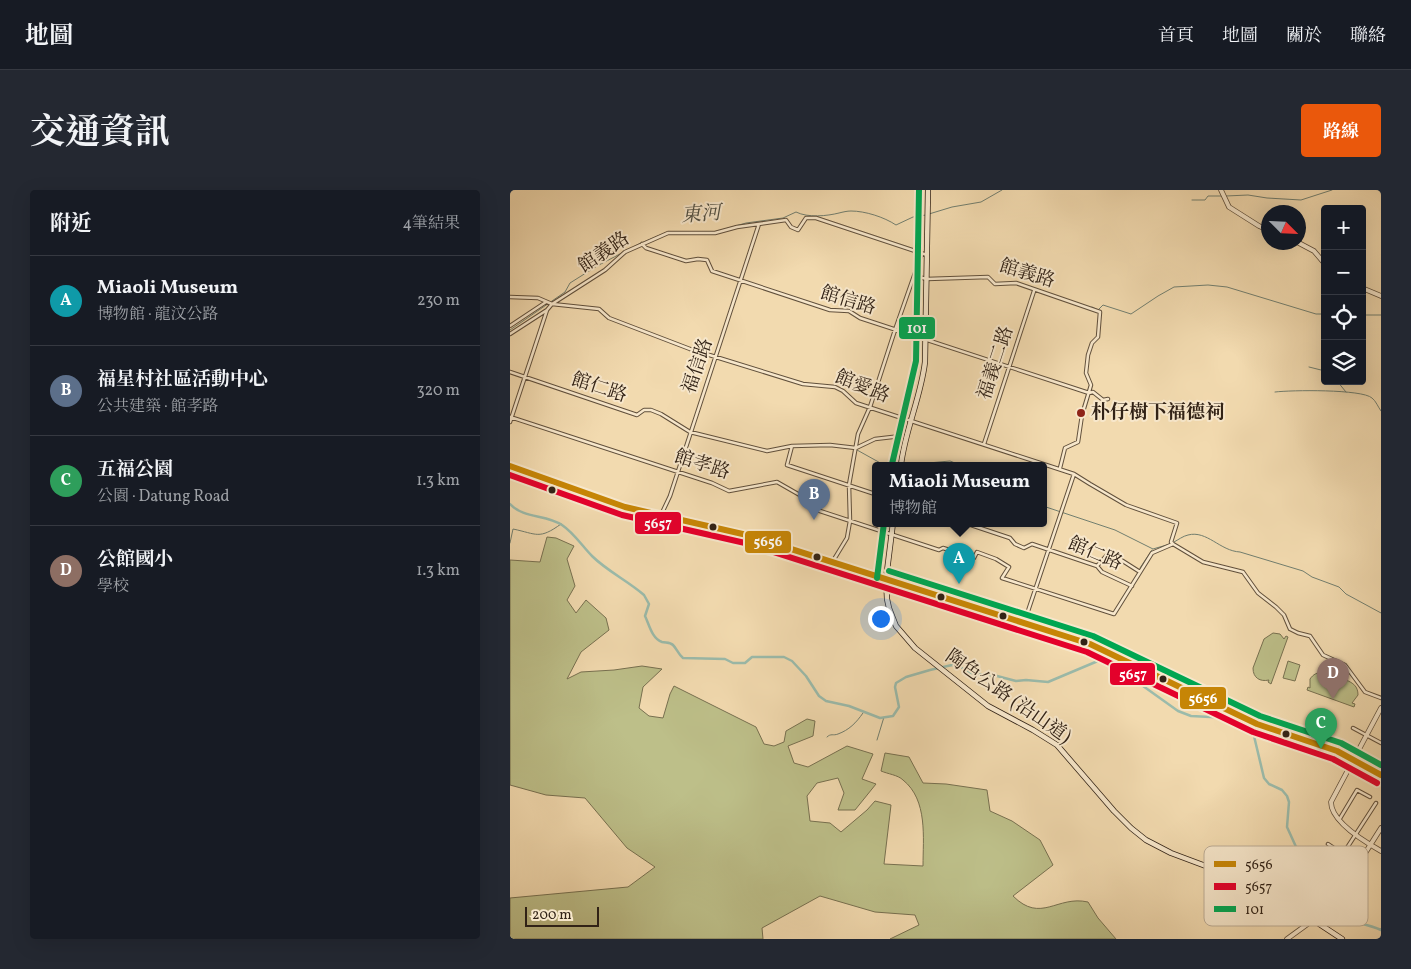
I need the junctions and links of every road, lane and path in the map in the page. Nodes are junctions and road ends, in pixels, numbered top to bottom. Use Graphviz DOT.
graph roads {
  1 [pos="928,190"];
  2 [pos="1223,193"];
  3 [pos="759,224"];
  4 [pos="1261,227"];
  5 [pos="642,244"];
  6 [pos="1306,247"];
  7 [pos="925,254"];
  8 [pos="1321,259"];
  9 [pos="914,276"];
  10 [pos="927,279"];
  11 [pos="741,281"];
  12 [pos="1034,290"];
  13 [pos="1366,290"];
  14 [pos="1381,296"];
  15 [pos="510,297"];
  16 [pos="547,302"];
  17 [pos="552,304"];
  18 [pos="547,310"];
  19 [pos="510,326"];
  20 [pos="895,330"];
  21 [pos="510,334"];
  22 [pos="927,340"];
  23 [pos="717,357"];
  24 [pos="1009,366"];
  25 [pos="510,372"];
  26 [pos="524,378"];
  27 [pos="1089,393"];
  28 [pos="1108,399"];
  29 [pos="870,407"];
  30 [pos="511,417"];
  31 [pos="910,420"];
  32 [pos="510,422"];
  33 [pos="690,432"];
  34 [pos="900,436"];
  35 [pos="984,444"];
  36 [pos="792,446"];
  37 [pos="856,448"];
  38 [pos="902,462"];
  39 [pos="1041,462"];
  40 [pos="1047,464"];
  41 [pos="510,466"];
  42 [pos="1060,468"];
  43 [pos="678,472"];
  44 [pos="1074,474"];
  45 [pos="849,486"];
  46 [pos="872,493"];
  47 [pos="660,515"];
  48 [pos="850,521"];
  49 [pos="893,527"];
  50 [pos="977,527"];
  51 [pos="892,535"];
  52 [pos="1173,544"];
  53 [pos="1049,550"];
  54 [pos="832,562"];
  55 [pos="1097,566"];
  56 [pos="1140,572"];
  57 [pos="886,579"];
  58 [pos="1132,586"];
  59 [pos="1037,589"];
  60 [pos="1024,623"];
  61 [pos="1381,698"];
  62 [pos="1381,708"];
  63 [pos="1353,728"];
  64 [pos="1366,735"];
  65 [pos="1381,743"];
  66 [pos="1353,760"];
  67 [pos="1381,775"];
  68 [pos="1370,797"];
  69 [pos="1376,803"];
  70 [pos="1339,820"];
  71 [pos="1381,828"];
  72 [pos="1356,835"];
  73 [pos="1328,844"];
  74 [pos="1370,845"];
  75 [pos="1331,846"];
  76 [pos="1348,846"];
  77 [pos="1368,848"];
  78 [pos="1381,850"];
  79 [pos="1204,865"];
  80 [pos="1304,926"];
  81 [pos="1323,926"];
  82 [pos="1287,939"];
  83 [pos="1342,939"];
  1 -- 7 [label="main road"];
  2 -- 4 [label="street"];
  3 -- 5 [label="street, 館義路"];
  3 -- 7 [label="street, 館義路"];
  3 -- 11 [label="street, 福信路"];
  5 -- 11 [label="street, 館信路"];
  5 -- 17 [label="street, 館義路"];
  6 -- 8 [label="street"];
  7 -- 9 [label="street"];
  7 -- 10 [label="main road"];
  9 -- 10 [label="street, 館義路"];
  9 -- 20 [label="street"];
  10 -- 12 [label="street, 館義路"];
  10 -- 22 [label="main road"];
  11 -- 20 [label="street, 館信路"];
  11 -- 23 [label="street, 福信路"];
  12 -- 24 [label="street, 福義二路"];
  12 -- 27 [label="street, 館義路"];
  13 -- 14 [label="street"];
  15 -- 16 [label="street, 館愛路"];
  16 -- 17 [label="street, 館愛路"];
  16 -- 19 [label="street"];
  17 -- 18 [label="street, 館義路"];
  17 -- 23 [label="street, 館愛路"];
  18 -- 21 [label="street"];
  18 -- 26 [label="street"];
  20 -- 22 [label="street, 館信路"];
  20 -- 29 [label="street"];
  22 -- 24 [label="street, 館信路"];
  22 -- 31 [label="main road"];
  23 -- 29 [label="street, 館愛路"];
  23 -- 33 [label="street, 福信路"];
  24 -- 27 [label="street, 館信路"];
  24 -- 35 [label="street, 福義二路"];
  25 -- 26 [label="street, 館仁路"];
  26 -- 30 [label="street"];
  26 -- 33 [label="street, 館仁路"];
  27 -- 28 [label="street, 館信路"];
  27 -- 42 [label="street"];
  29 -- 31 [label="street, 館愛路"];
  29 -- 37 [label="street"];
  30 -- 32 [label="street"];
  30 -- 43 [label="street, 館孝路"];
  31 -- 35 [label="street, 館愛路"];
  31 -- 38 [label="main road"];
  33 -- 36 [label="street, 館仁路"];
  33 -- 43 [label="street, 福信路"];
  34 -- 37 [label="street, 館仁路"];
  35 -- 39 [label="street, 館愛路"];
  36 -- 37 [label="street, 館仁路"];
  36 -- 45 [label="street"];
  37 -- 45 [label="street"];
  40 -- 42 [label="street, 館愛路"];
  41 -- 47 [label="main road"];
  42 -- 44 [label="street, 館愛路"];
  43 -- 47 [label="street, 福信路"];
  43 -- 48 [label="street, 館孝路"];
  44 -- 52 [label="street, 館愛路"];
  44 -- 53 [label="street"];
  45 -- 46 [label="street"];
  45 -- 48 [label="street"];
  47 -- 54 [label="main road"];
  48 -- 51 [label="street, 館孝路"];
  48 -- 54 [label="street"];
  49 -- 51 [label="main road, 陶色公路 (沿山道)"];
  50 -- 53 [label="street, 館仁路"];
  51 -- 57 [label="main road, 陶色公路 (沿山道)"];
  51 -- 59 [label="street, 館孝路"];
  52 -- 56 [label="street"];
  52 -- 61 [label="street"];
  53 -- 55 [label="street, 館仁路"];
  53 -- 59 [label="street"];
  54 -- 57 [label="main road"];
  55 -- 56 [label="street"];
  55 -- 58 [label="street, 館仁路"];
  56 -- 58 [label="street"];
  57 -- 60 [label="main road"];
  57 -- 79 [label="main road, 陶色公路 (沿山道)"];
  58 -- 59 [label="street, 館孝路"];
  59 -- 60 [label="street"];
  60 -- 66 [label="main road"];
  62 -- 64 [label="street"];
  63 -- 64 [label="street"];
  64 -- 65 [label="street"];
  64 -- 66 [label="street"];
  66 -- 67 [label="main road"];
  66 -- 70 [label="street"];
  68 -- 70 [label="street"];
  69 -- 72 [label="street"];
  70 -- 72 [label="street"];
  71 -- 74 [label="street"];
  72 -- 74 [label="street"];
  72 -- 76 [label="street"];
  73 -- 75 [label="street"];
  74 -- 77 [label="street"];
  74 -- 78 [label="street"];
  80 -- 82 [label="street"];
  81 -- 83 [label="main road, 陶色公路 (沿山道)"];
}
